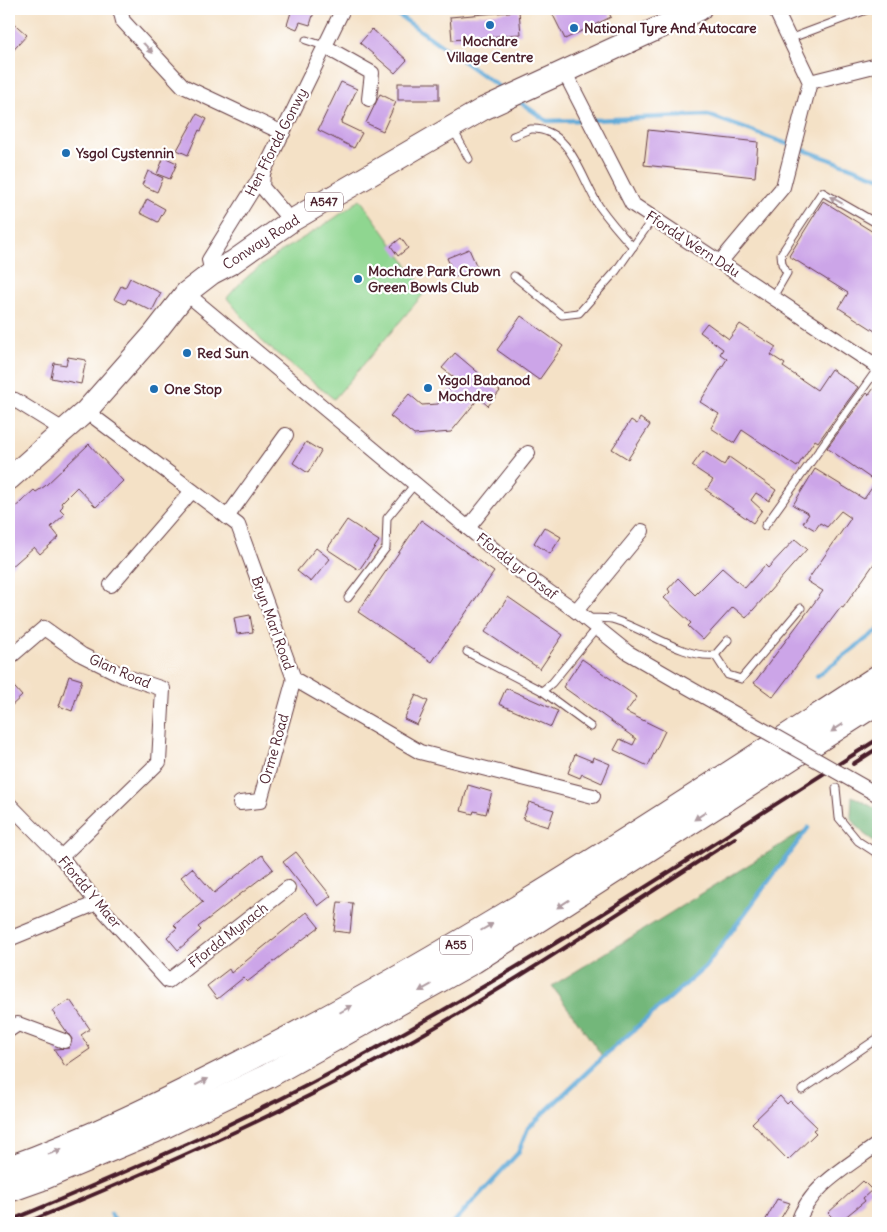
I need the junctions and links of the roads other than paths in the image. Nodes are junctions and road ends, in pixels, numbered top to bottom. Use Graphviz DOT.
graph roads {
  1 [pos="120,9"];
  2 [pos="343,9"];
  3 [pos="700,9"];
  4 [pos="775,9"];
  5 [pos="869,9"];
  6 [pos="789,39"];
  7 [pos="306,40"];
  8 [pos="324,46"];
  9 [pos="878,65"];
  10 [pos="564,71"];
  11 [pos="810,82"];
  12 [pos="369,99"];
  13 [pos="452,127"];
  14 [pos="283,133"];
  15 [pos="514,136"];
  16 [pos="470,159"];
  17 [pos="264,173"];
  18 [pos="653,218"];
  19 [pos="291,221"];
  20 [pos="878,224"];
  21 [pos="632,247"];
  22 [pos="721,261"];
  23 [pos="212,273"];
  24 [pos="514,276"];
  25 [pos="186,293"];
  26 [pos="774,297"];
  27 [pos="878,368"];
  28 [pos="9,399"];
  29 [pos="86,411"];
  30 [pos="65,430"];
  31 [pos="286,435"];
  32 [pos="528,453"];
  33 [pos="9,480"];
  34 [pos="415,484"];
  35 [pos="192,491"];
  36 [pos="227,517"];
  37 [pos="765,526"];
  38 [pos="468,528"];
  39 [pos="642,531"];
  40 [pos="111,585"];
  41 [pos="348,598"];
  42 [pos="801,608"];
  43 [pos="580,614"];
  44 [pos="597,628"];
  45 [pos="728,640"];
  46 [pos="468,652"];
  47 [pos="715,655"];
  48 [pos="9,658"];
  49 [pos="878,677"];
  50 [pos="294,679"];
  51 [pos="542,691"];
  52 [pos="878,702"];
  53 [pos="592,727"];
  54 [pos="836,788"];
  55 [pos="878,795"];
  56 [pos="593,796"];
  57 [pos="240,802"];
  58 [pos="9,804"];
  59 [pos="878,854"];
  60 [pos="61,857"];
  61 [pos="288,888"];
  62 [pos="98,903"];
  63 [pos="9,939"];
  64 [pos="168,981"];
  65 [pos="9,1030"];
  66 [pos="878,1038"];
  67 [pos="64,1041"];
  68 [pos="802,1090"];
  69 [pos="878,1144"];
  70 [pos="9,1168"];
  71 [pos="9,1190"];
  72 [pos="798,1223"];
  1 -- 14 [label="street, one-way"];
  2 -- 8 [label="street, Hen Ffordd Gonwy"];
  3 -- 10 [label="main road, Conway Road / A547"];
  4 -- 6 [label="street"];
  5 -- 6 [label="lane"];
  6 -- 11 [label="street"];
  7 -- 8 [label="lane"];
  8 -- 12 [label="street"];
  8 -- 14 [label="street, Hen Ffordd Gonwy"];
  9 -- 11 [label="street"];
  10 -- 13 [label="main road, Conway Road / A547"];
  10 -- 18 [label="street, Ffordd Wern Ddu"];
  11 -- 22 [label="street"];
  13 -- 16 [label="lane"];
  13 -- 19 [label="main road, Conway Road / A547"];
  14 -- 17 [label="street, Hen Ffordd Gonwy"];
  15 -- 21 [label="lane"];
  17 -- 19 [label="street"];
  17 -- 23 [label="street, Hen Ffordd Gonwy"];
  18 -- 21 [label="lane"];
  18 -- 22 [label="street, Ffordd Wern Ddu"];
  19 -- 23 [label="main road, Conway Road / A547"];
  20 -- 26 [label="lane, one-way"];
  21 -- 24 [label="lane"];
  22 -- 26 [label="street, Ffordd Wern Ddu"];
  23 -- 25 [label="main road, Conway Road / A547"];
  25 -- 29 [label="main road, Conway Road / A547"];
  25 -- 34 [label="street, Ffordd yr Orsaf"];
  26 -- 27 [label="street, Ffordd Wern Ddu"];
  27 -- 37 [label="lane"];
  28 -- 30 [label="street"];
  29 -- 30 [label="main road, Conway Road / A547"];
  29 -- 35 [label="street, Bryn Marl Road"];
  30 -- 33 [label="main road, Conway Road / A547"];
  31 -- 36 [label="street"];
  32 -- 38 [label="street"];
  34 -- 38 [label="street, Ffordd yr Orsaf"];
  34 -- 41 [label="lane"];
  35 -- 36 [label="street, Bryn Marl Road"];
  35 -- 40 [label="street"];
  36 -- 50 [label="street, Bryn Marl Road"];
  38 -- 43 [label="street, Ffordd yr Orsaf"];
  39 -- 43 [label="street"];
  42 -- 47 [label="lane"];
  43 -- 44 [label="street, Ffordd yr Orsaf"];
  43 -- 47 [label="lane"];
  44 -- 51 [label="lane"];
  44 -- 55 [label="street, Ffordd yr Orsaf, bridge"];
  45 -- 47 [label="lane"];
  46 -- 51 [label="lane"];
  48 -- 60 [label="street, Glan Road"];
  70 -- 49 [label="highway, A55, one-way"];
  50 -- 56 [label="street, Bryn Marl Road"];
  50 -- 57 [label="street, Orme Road"];
  51 -- 53 [label="lane"];
  52 -- 71 [label="highway, A55, one-way"];
  54 -- 59 [label="lane"];
  58 -- 60 [label="street, Ffordd Y Maer"];
  60 -- 62 [label="street, Ffordd Y Maer"];
  61 -- 64 [label="street, Ffordd Mynach"];
  62 -- 63 [label="street"];
  62 -- 64 [label="street, Ffordd Y Maer"];
  65 -- 67 [label="street"];
  66 -- 68 [label="lane"];
  69 -- 72 [label="street"];
}
